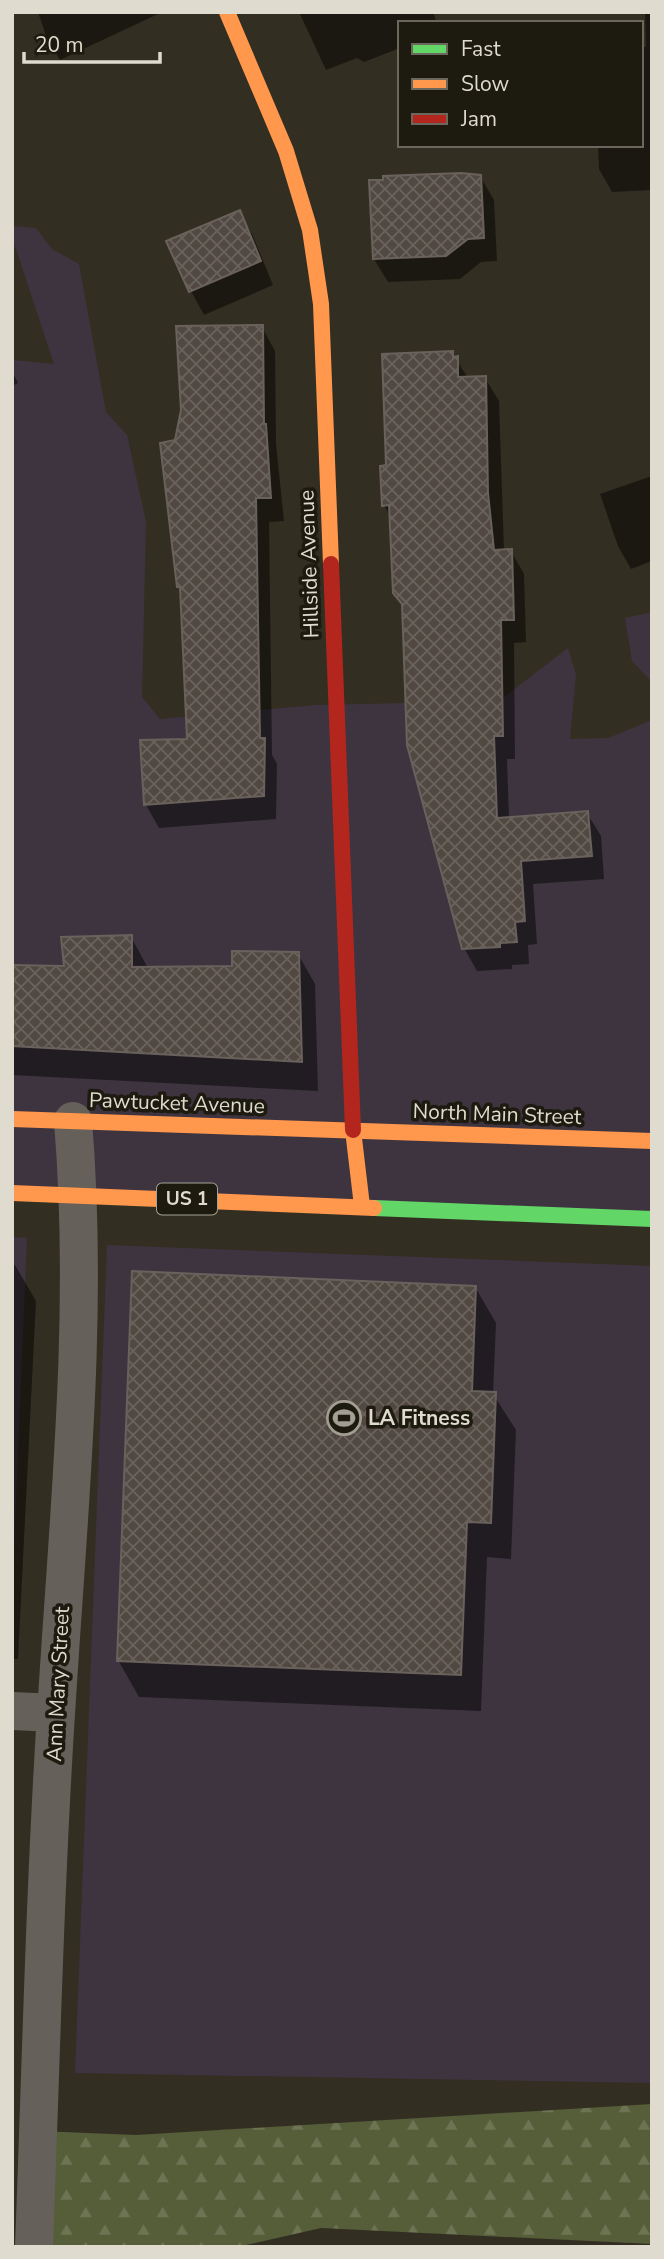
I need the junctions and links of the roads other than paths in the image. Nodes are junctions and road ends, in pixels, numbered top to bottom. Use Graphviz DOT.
graph roads {
  1 [pos="227,12"];
  2 [pos="12,1119"];
  3 [pos="73,1121"];
  4 [pos="346,1130"];
  5 [pos="652,1142"];
  6 [pos="12,1193"];
  7 [pos="79,1195"];
  8 [pos="362,1206"];
  9 [pos="652,1219"];
  10 [pos="12,1711"];
  11 [pos="56,1713"];
  12 [pos="34,2247"];
  1 -- 4 [label="main road, Hillside Avenue"];
  2 -- 3 [label="main road, Pawtucket Avenue"];
  3 -- 4 [label="main road, Pawtucket Avenue"];
  3 -- 7 [label="street, Ann Mary Street"];
  4 -- 5 [label="main road, North Main Street"];
  4 -- 8 [label="main road, Hillside Avenue"];
  6 -- 7 [label="main road, US 1"];
  7 -- 8 [label="main road, US 1"];
  7 -- 11 [label="street, Ann Mary Street"];
  8 -- 9 [label="main road, US 1"];
  10 -- 11 [label="street"];
  11 -- 12 [label="street, Ann Mary Street"];
}
